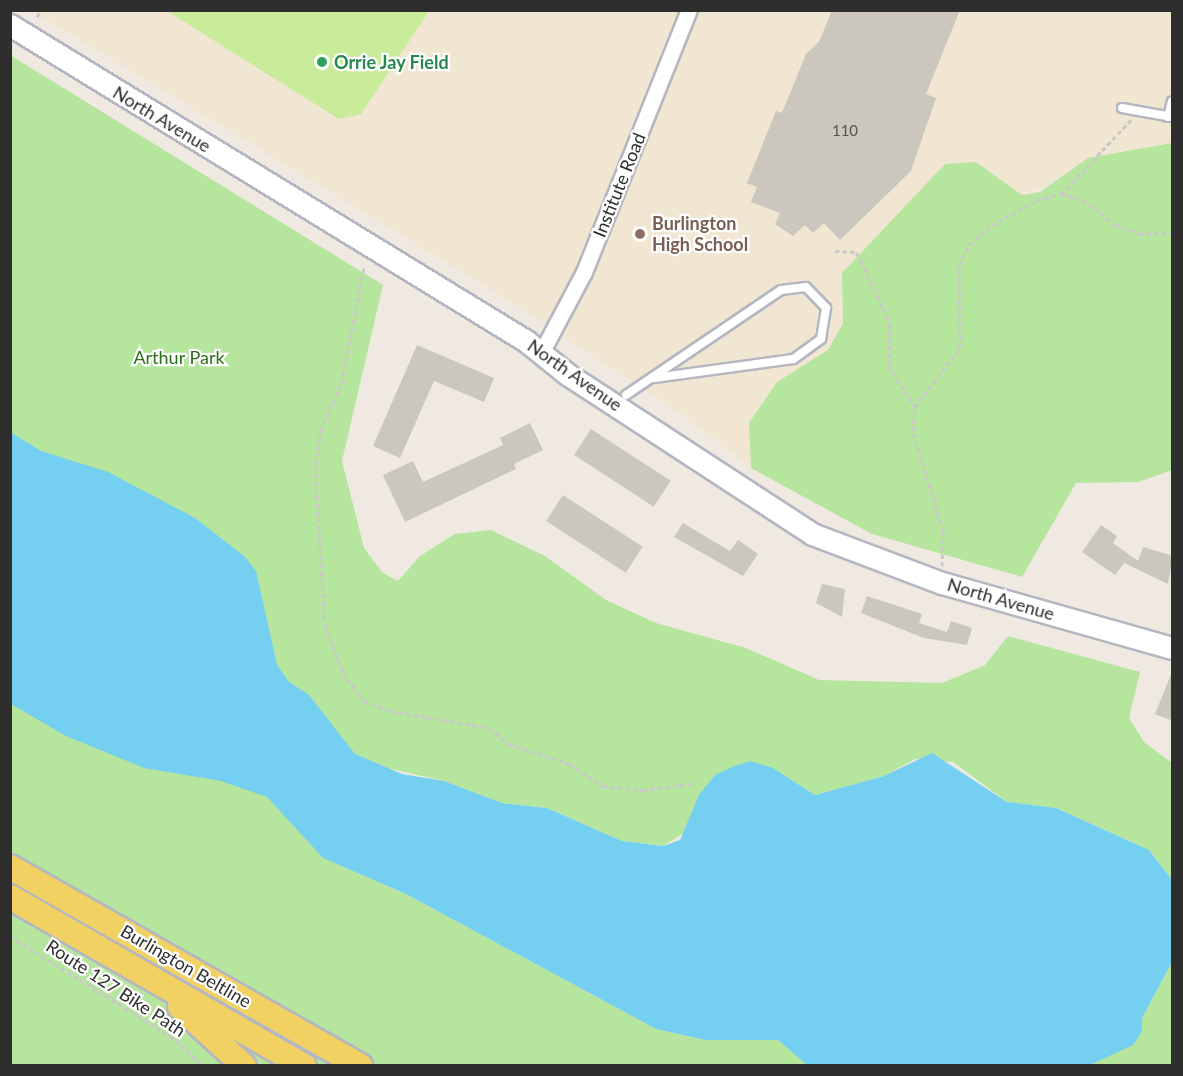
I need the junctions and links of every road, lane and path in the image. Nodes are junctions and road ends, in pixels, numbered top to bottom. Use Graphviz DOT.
graph roads {
  1 [pos="40,10"];
  2 [pos="689,10"];
  3 [pos="37,17"];
  4 [pos="10,26"];
  5 [pos="1173,101"];
  6 [pos="1122,108"];
  7 [pos="1137,111"];
  8 [pos="1170,117"];
  9 [pos="1061,194"];
  10 [pos="1173,233"];
  11 [pos="835,251"];
  12 [pos="364,268"];
  13 [pos="540,355"];
  14 [pos="654,378"];
  15 [pos="626,395"];
  16 [pos="915,407"];
  17 [pos="942,583"];
  18 [pos="1173,648"];
  19 [pos="697,783"];
  20 [pos="10,867"];
  21 [pos="10,897"];
  22 [pos="78,935"];
  23 [pos="10,936"];
  24 [pos="204,1065"];
  25 [pos="244,1065"];
  26 [pos="304,1065"];
  27 [pos="361,1065"];
  1 -- 3 [label="path"];
  2 -- 13 [label="street, Institute Road"];
  4 -- 13 [label="main road, North Avenue"];
  5 -- 8 [label="lane"];
  6 -- 7 [label="lane"];
  7 -- 8 [label="lane"];
  7 -- 9 [label="path"];
  9 -- 10 [label="path"];
  9 -- 16 [label="path"];
  11 -- 16 [label="path"];
  12 -- 19 [label="path"];
  13 -- 17 [label="main road, North Avenue"];
  14 -- 14 [label="lane"];
  14 -- 15 [label="lane"];
  16 -- 17 [label="path"];
  17 -- 18 [label="main road, North Avenue"];
  20 -- 27 [label="main road, Burlington Beltline"];
  21 -- 22 [label="main road, Burlington Beltline"];
  22 -- 25 [label="main road"];
  22 -- 26 [label="main road, Burlington Beltline"];
  23 -- 24 [label="path, Route 127 Bike Path"];
}
